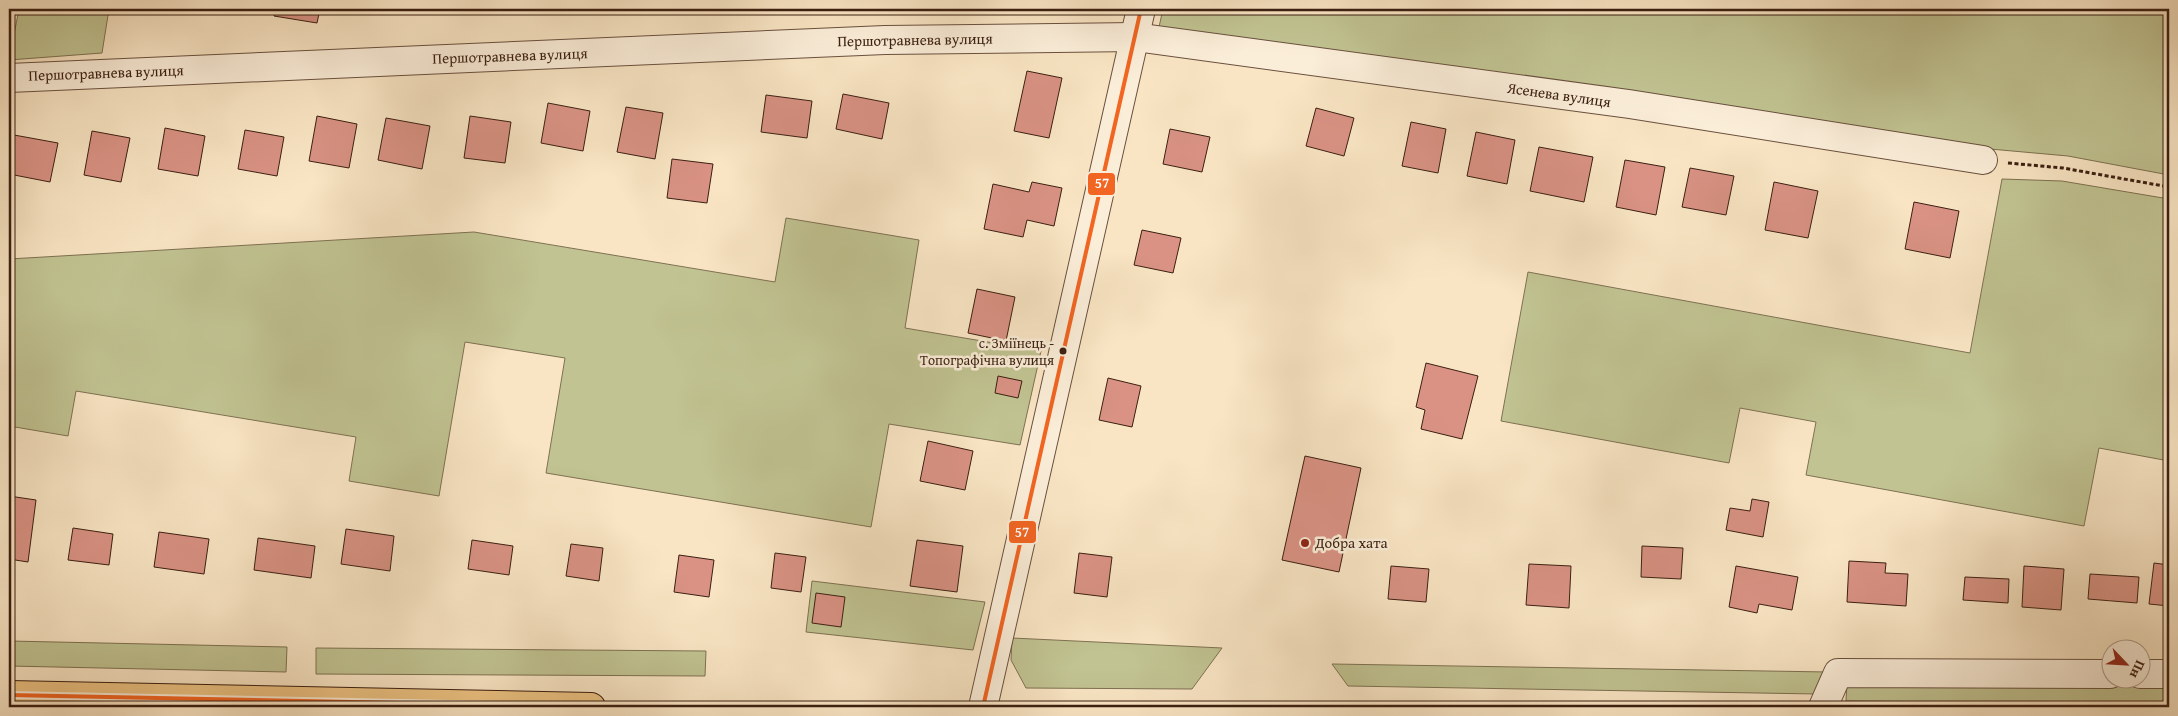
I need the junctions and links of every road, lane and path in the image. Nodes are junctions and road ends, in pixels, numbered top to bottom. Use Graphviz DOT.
graph roads {
  1 [pos="1141,9"];
  2 [pos="1135,37"];
  3 [pos="9,78"];
  4 [pos="1983,160"];
  5 [pos="2169,187"];
  6 [pos="2100,674"];
  7 [pos="2150,674"];
  8 [pos="2169,674"];
  9 [pos="9,695"];
  10 [pos="591,707"];
  11 [pos="983,707"];
  12 [pos="1822,707"];
  1 -- 2 [label="street"];
  2 -- 3 [label="street, Першотравнева вулиця"];
  2 -- 4 [label="street, Ясенева вулиця"];
  2 -- 11 [label="street"];
  4 -- 5 [label="path"];
  6 -- 12 [label="street"];
  7 -- 8 [label="street"];
  9 -- 10 [label="main road"];
}
